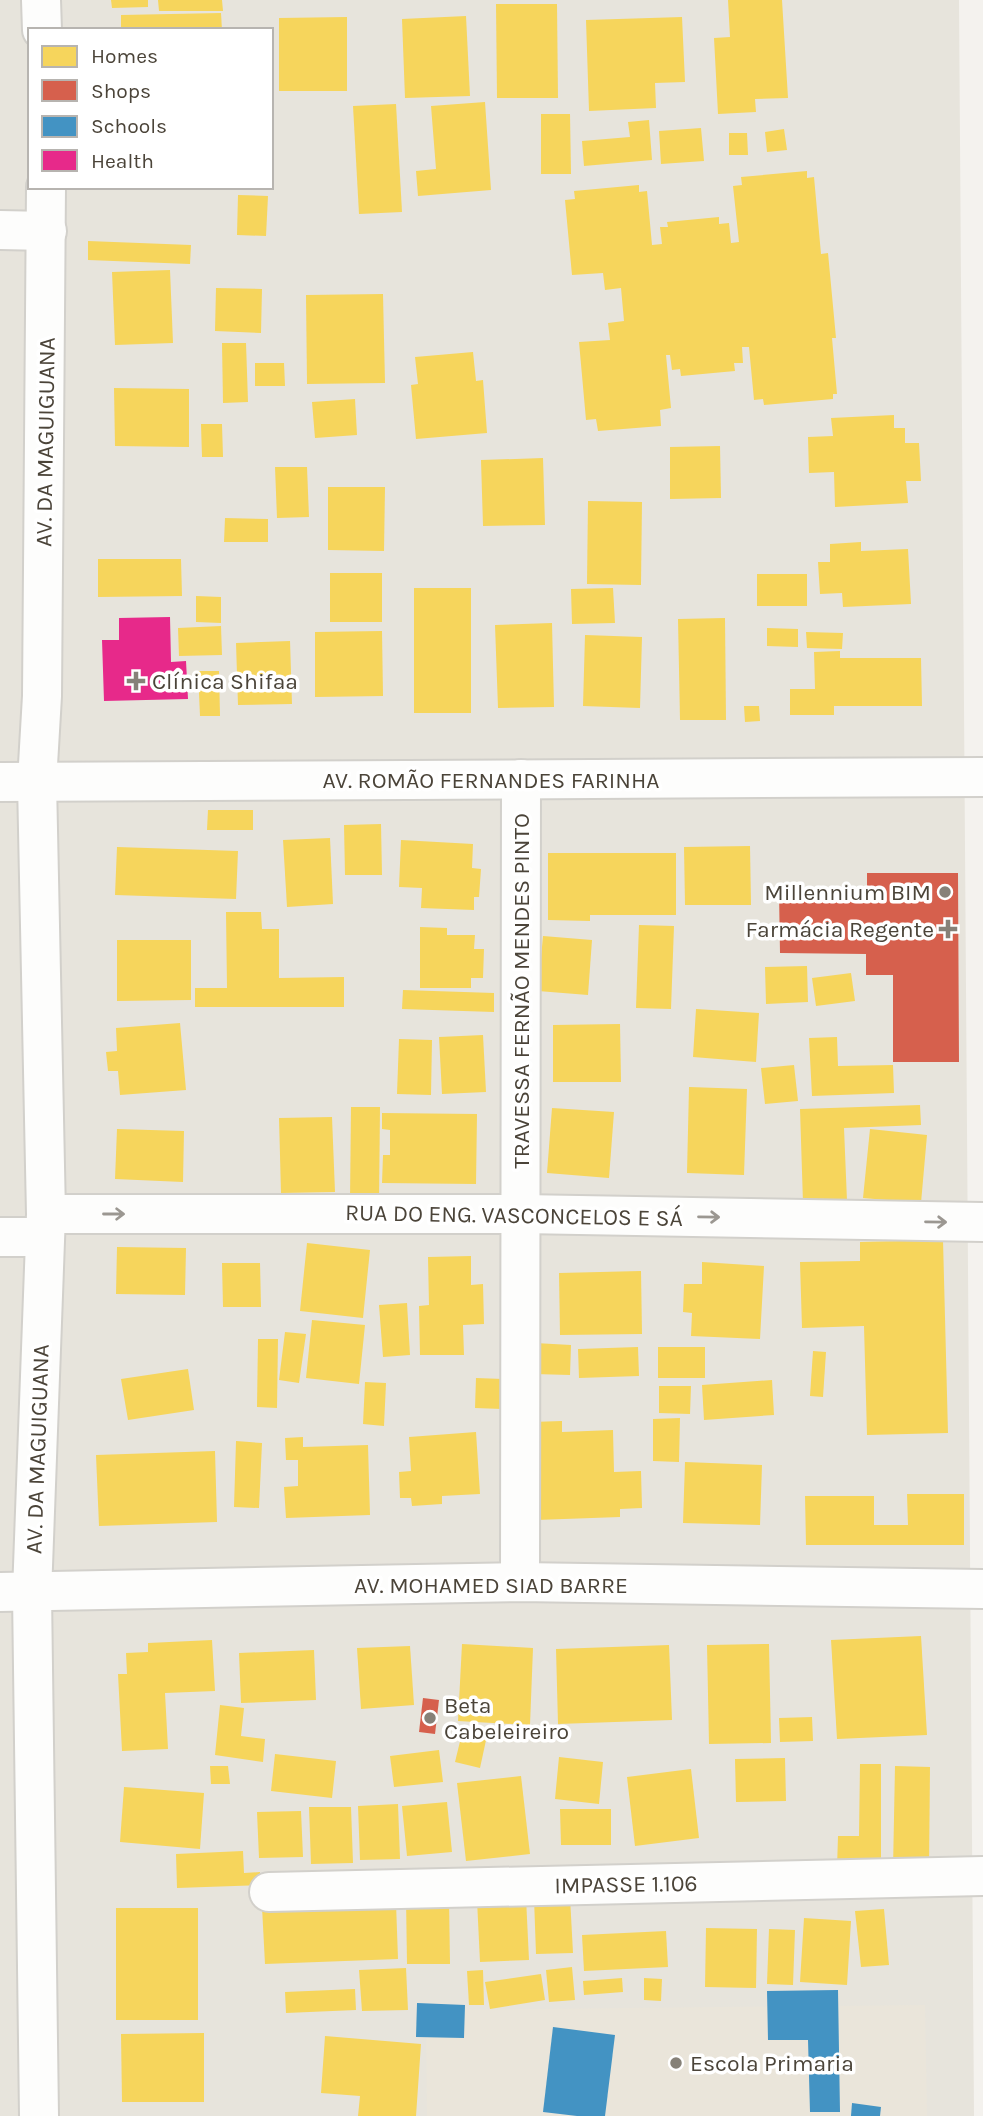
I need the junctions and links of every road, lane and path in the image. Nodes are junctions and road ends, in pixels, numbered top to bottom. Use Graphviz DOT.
graph roads {
  1 [pos="41,0"];
  2 [pos="42,28"];
  3 [pos="46,189"];
  4 [pos="0,230"];
  5 [pos="47,231"];
  6 [pos="983,777"];
  7 [pos="521,779"];
  8 [pos="18,782"];
  9 [pos="522,1214"];
  10 [pos="983,1222"];
  11 [pos="45,1226"];
  12 [pos="0,1237"];
  13 [pos="520,1582"];
  14 [pos="983,1589"];
  15 [pos="16,1593"];
  16 [pos="983,1876"];
  17 [pos="269,1892"];
  18 [pos="39,2116"];
  1 -- 2 [label="street"];
  3 -- 5 [label="street, AV. DA MAGUIGUANA"];
  4 -- 5 [label="street"];
  5 -- 8 [label="street, AV. DA MAGUIGUANA"];
  6 -- 7 [label="street, AV. ROMÃO FERNANDES FARINHA"];
  7 -- 8 [label="street, AV. ROMÃO FERNANDES FARINHA"];
  7 -- 9 [label="street, TRAVESSA FERNÃO MENDES PINTO"];
  8 -- 11 [label="street, AV. DA MAGUIGUANA"];
  9 -- 10 [label="street, RUA DO ENG. VASCONCELOS E SÁ, one-way"];
  11 -- 9 [label="street, RUA DO ENG. VASCONCELOS E SÁ, one-way"];
  9 -- 13 [label="street, TRAVESSA FERNÃO MENDES PINTO"];
  11 -- 12 [label="street, RUA DO ENG. VASCONCELOS E SÁ"];
  11 -- 15 [label="street, AV. DA MAGUIGUANA"];
  13 -- 14 [label="street, AV. MOHAMED SIAD BARRE"];
  13 -- 15 [label="street, AV. MOHAMED SIAD BARRE"];
  15 -- 18 [label="street, AV. DA MAGUIGUANA"];
  16 -- 17 [label="street, IMPASSE 1.106"];
}
